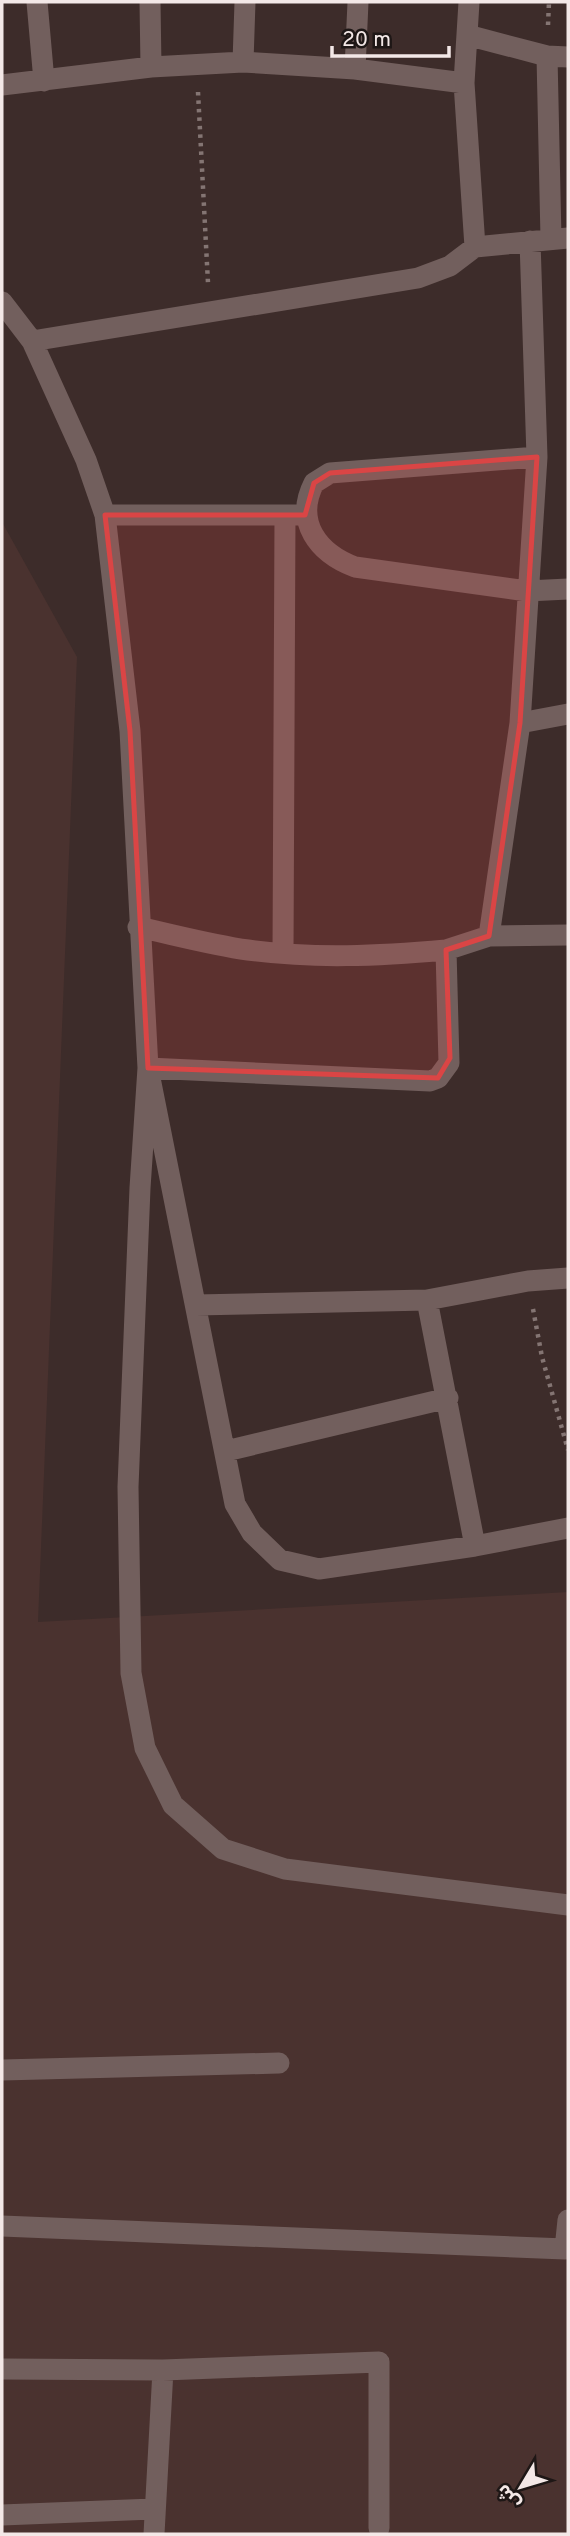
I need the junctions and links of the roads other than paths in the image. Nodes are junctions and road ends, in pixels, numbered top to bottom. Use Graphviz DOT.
graph roads {
  1 [pos="37,2"];
  2 [pos="149,2"];
  3 [pos="245,2"];
  4 [pos="358,2"];
  5 [pos="469,2"];
  6 [pos="467,35"];
  7 [pos="558,57"];
  8 [pos="243,62"];
  9 [pos="151,67"];
  10 [pos="355,69"];
  11 [pos="44,81"];
  12 [pos="464,82"];
  13 [pos="2,85"];
  14 [pos="550,239"];
  15 [pos="475,247"];
  16 [pos="2,302"];
  17 [pos="33,341"];
  18 [pos="537,457"];
  19 [pos="105,515"];
  20 [pos="295,516"];
  21 [pos="568,589"];
  22 [pos="527,591"];
  23 [pos="568,714"];
  24 [pos="520,723"];
  25 [pos="138,927"];
  26 [pos="568,935"];
  27 [pos="489,936"];
  28 [pos="446,950"];
  29 [pos="283,953"];
  30 [pos="148,1068"];
  31 [pos="568,1278"];
  32 [pos="427,1300"];
  33 [pos="196,1305"];
  34 [pos="447,1398"];
  35 [pos="226,1451"];
  36 [pos="568,1528"];
  37 [pos="475,1546"];
  38 [pos="568,1905"];
  39 [pos="279,2063"];
  40 [pos="2,2070"];
  41 [pos="568,2220"];
  42 [pos="2,2227"];
  43 [pos="2,2369"];
  44 [pos="163,2370"];
  45 [pos="153,2509"];
  46 [pos="2,2515"];
  47 [pos="27,2524"];
  48 [pos="379,2528"];
  49 [pos="153,2534"];
  1 -- 11 [label="street"];
  2 -- 9 [label="street"];
  3 -- 8 [label="street"];
  4 -- 10 [label="street"];
  5 -- 6 [label="street"];
  6 -- 7 [label="street"];
  6 -- 12 [label="street"];
  7 -- 14 [label="street"];
  8 -- 9 [label="street"];
  8 -- 10 [label="street"];
  9 -- 11 [label="street"];
  10 -- 12 [label="street"];
  11 -- 13 [label="street"];
  12 -- 15 [label="street"];
  14 -- 15 [label="street"];
  14 -- 18 [label="street"];
  15 -- 17 [label="street"];
  16 -- 17 [label="street"];
  17 -- 19 [label="street"];
  18 -- 20 [label="street"];
  18 -- 22 [label="street"];
  19 -- 20 [label="street"];
  19 -- 25 [label="street"];
  20 -- 22 [label="street"];
  20 -- 29 [label="street"];
  21 -- 22 [label="street"];
  22 -- 24 [label="street"];
  23 -- 24 [label="street"];
  24 -- 27 [label="street"];
  25 -- 29 [label="street"];
  25 -- 30 [label="street"];
  26 -- 27 [label="street"];
  27 -- 28 [label="street"];
  28 -- 29 [label="street"];
  28 -- 30 [label="street"];
  30 -- 33 [label="street"];
  30 -- 38 [label="street"];
  31 -- 32 [label="street"];
  32 -- 33 [label="street"];
  32 -- 34 [label="street"];
  33 -- 35 [label="street"];
  34 -- 35 [label="street"];
  34 -- 37 [label="street"];
  35 -- 37 [label="street"];
  36 -- 37 [label="street"];
  39 -- 40 [label="street"];
  41 -- 42 [label="street"];
  43 -- 44 [label="street"];
  44 -- 45 [label="street"];
  44 -- 48 [label="street"];
  45 -- 47 [label="street"];
  45 -- 49 [label="street"];
  46 -- 47 [label="street"];
}
